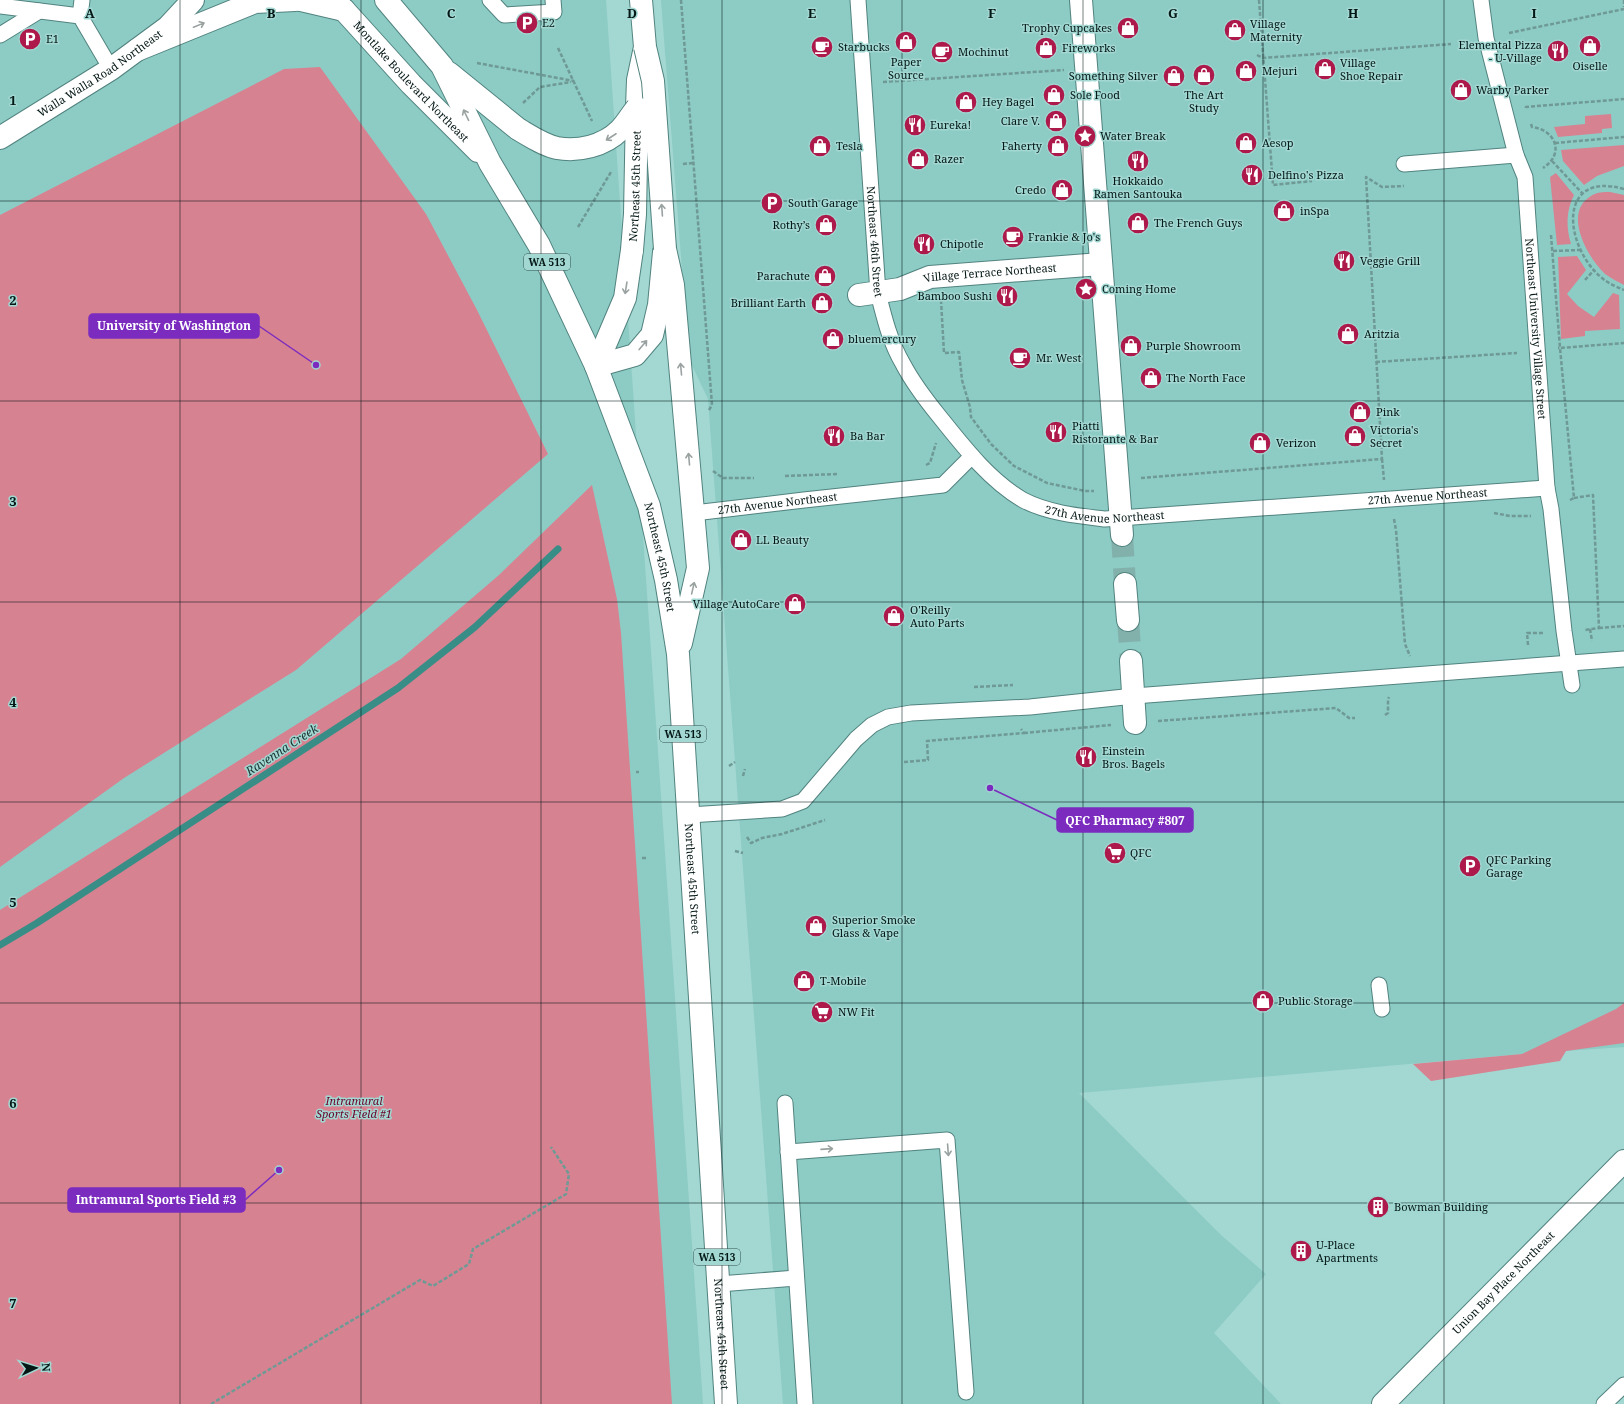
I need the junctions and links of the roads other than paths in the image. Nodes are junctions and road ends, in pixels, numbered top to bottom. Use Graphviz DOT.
graph roads {
  1 [pos="82,0"];
  2 [pos="193,0"];
  3 [pos="295,0"];
  4 [pos="301,0"];
  5 [pos="386,0"];
  6 [pos="490,0"];
  7 [pos="553,0"];
  8 [pos="641,0"];
  9 [pos="858,0"];
  10 [pos="1081,0"];
  11 [pos="1481,0"];
  12 [pos="339,5"];
  13 [pos="0,6"];
  14 [pos="39,11"];
  15 [pos="80,16"];
  16 [pos="0,36"];
  17 [pos="645,47"];
  18 [pos="137,50"];
  19 [pos="442,66"];
  20 [pos="111,69"];
  21 [pos="637,108"];
  22 [pos="0,138"];
  23 [pos="1516,155"];
  24 [pos="490,163"];
  25 [pos="1404,164"];
  26 [pos="665,249"];
  27 [pos="1101,264"];
  28 [pos="868,294"];
  29 [pos="596,366"];
  30 [pos="972,456"];
  31 [pos="1547,488"];
  32 [pos="694,513"];
  33 [pos="1121,527"];
  34 [pos="1125,584"];
  35 [pos="1128,620"];
  36 [pos="678,654"];
  37 [pos="1624,659"];
  38 [pos="1131,661"];
  39 [pos="1570,663"];
  40 [pos="1572,685"];
  41 [pos="1134,696"];
  42 [pos="1136,723"];
  43 [pos="688,815"];
  44 [pos="1379,985"];
  45 [pos="1382,1009"];
  46 [pos="785,1103"];
  47 [pos="788,1152"];
  48 [pos="1624,1161"];
  49 [pos="796,1278"];
  50 [pos="719,1284"];
  51 [pos="1624,1385"];
  52 [pos="966,1392"];
  53 [pos="805,1403"];
  54 [pos="726,1404"];
  55 [pos="1383,1404"];
  56 [pos="1604,1404"];
  1 -- 15 [label="lane"];
  2 -- 18 [label="main road, Walla Walla Road Northeast"];
  18 -- 3 [label="main road, one-way"];
  4 -- 12 [label="main road"];
  5 -- 19 [label="main road, Montlake Boulevard Northeast / WA 513"];
  6 -- 7 [label="lane"];
  8 -- 17 [label="main road, Northeast 45th Street"];
  9 -- 28 [label="lane, Northeast 46th Street"];
  10 -- 27 [label="main road"];
  11 -- 23 [label="lane, Northeast University Village Street"];
  12 -- 24 [label="main road, Montlake Boulevard Northeast / WA 513"];
  13 -- 14 [label="lane"];
  14 -- 15 [label="lane"];
  14 -- 16 [label="lane"];
  15 -- 20 [label="lane"];
  17 -- 21 [label="main road, Northeast 45th Street, bridge"];
  26 -- 17 [label="main road, one-way, bridge"];
  18 -- 20 [label="main road, Walla Walla Road Northeast"];
  21 -- 19 [label="main road, one-way, bridge"];
  24 -- 19 [label="main road, Montlake Boulevard Northeast / WA 513, one-way"];
  20 -- 22 [label="main road, Walla Walla Road Northeast"];
  21 -- 29 [label="main road, Northeast 45th Street, one-way, bridge"];
  23 -- 25 [label="lane"];
  23 -- 31 [label="lane, Northeast University Village Street"];
  24 -- 29 [label="main road, Montlake Boulevard Northeast / WA 513"];
  29 -- 26 [label="main road, one-way"];
  32 -- 26 [label="main road, one-way"];
  27 -- 28 [label="main road, Village Terrace Northeast"];
  27 -- 33 [label="main road"];
  28 -- 30 [label="lane, Northeast 46th Street"];
  29 -- 36 [label="main road, Northeast 45th Street / WA 513"];
  30 -- 32 [label="lane, 27th Avenue Northeast"];
  30 -- 33 [label="lane, 27th Avenue Northeast"];
  31 -- 33 [label="lane, 27th Avenue Northeast"];
  31 -- 39 [label="lane, Northeast University Village Street"];
  36 -- 32 [label="main road, one-way"];
  34 -- 35 [label="main road"];
  36 -- 43 [label="main road, Northeast 45th Street / WA 513"];
  37 -- 39 [label="lane"];
  38 -- 41 [label="main road"];
  39 -- 40 [label="lane, Northeast University Village Street"];
  39 -- 41 [label="lane"];
  41 -- 42 [label="main road"];
  41 -- 43 [label="lane"];
  43 -- 50 [label="main road, Northeast 45th Street / WA 513"];
  44 -- 45 [label="lane"];
  46 -- 47 [label="lane"];
  47 -- 49 [label="lane"];
  47 -- 52 [label="lane, one-way"];
  48 -- 55 [label="main road, Union Bay Place Northeast"];
  49 -- 50 [label="lane"];
  49 -- 53 [label="lane"];
  50 -- 54 [label="main road, Northeast 45th Street / WA 513"];
  51 -- 56 [label="lane"];
}
